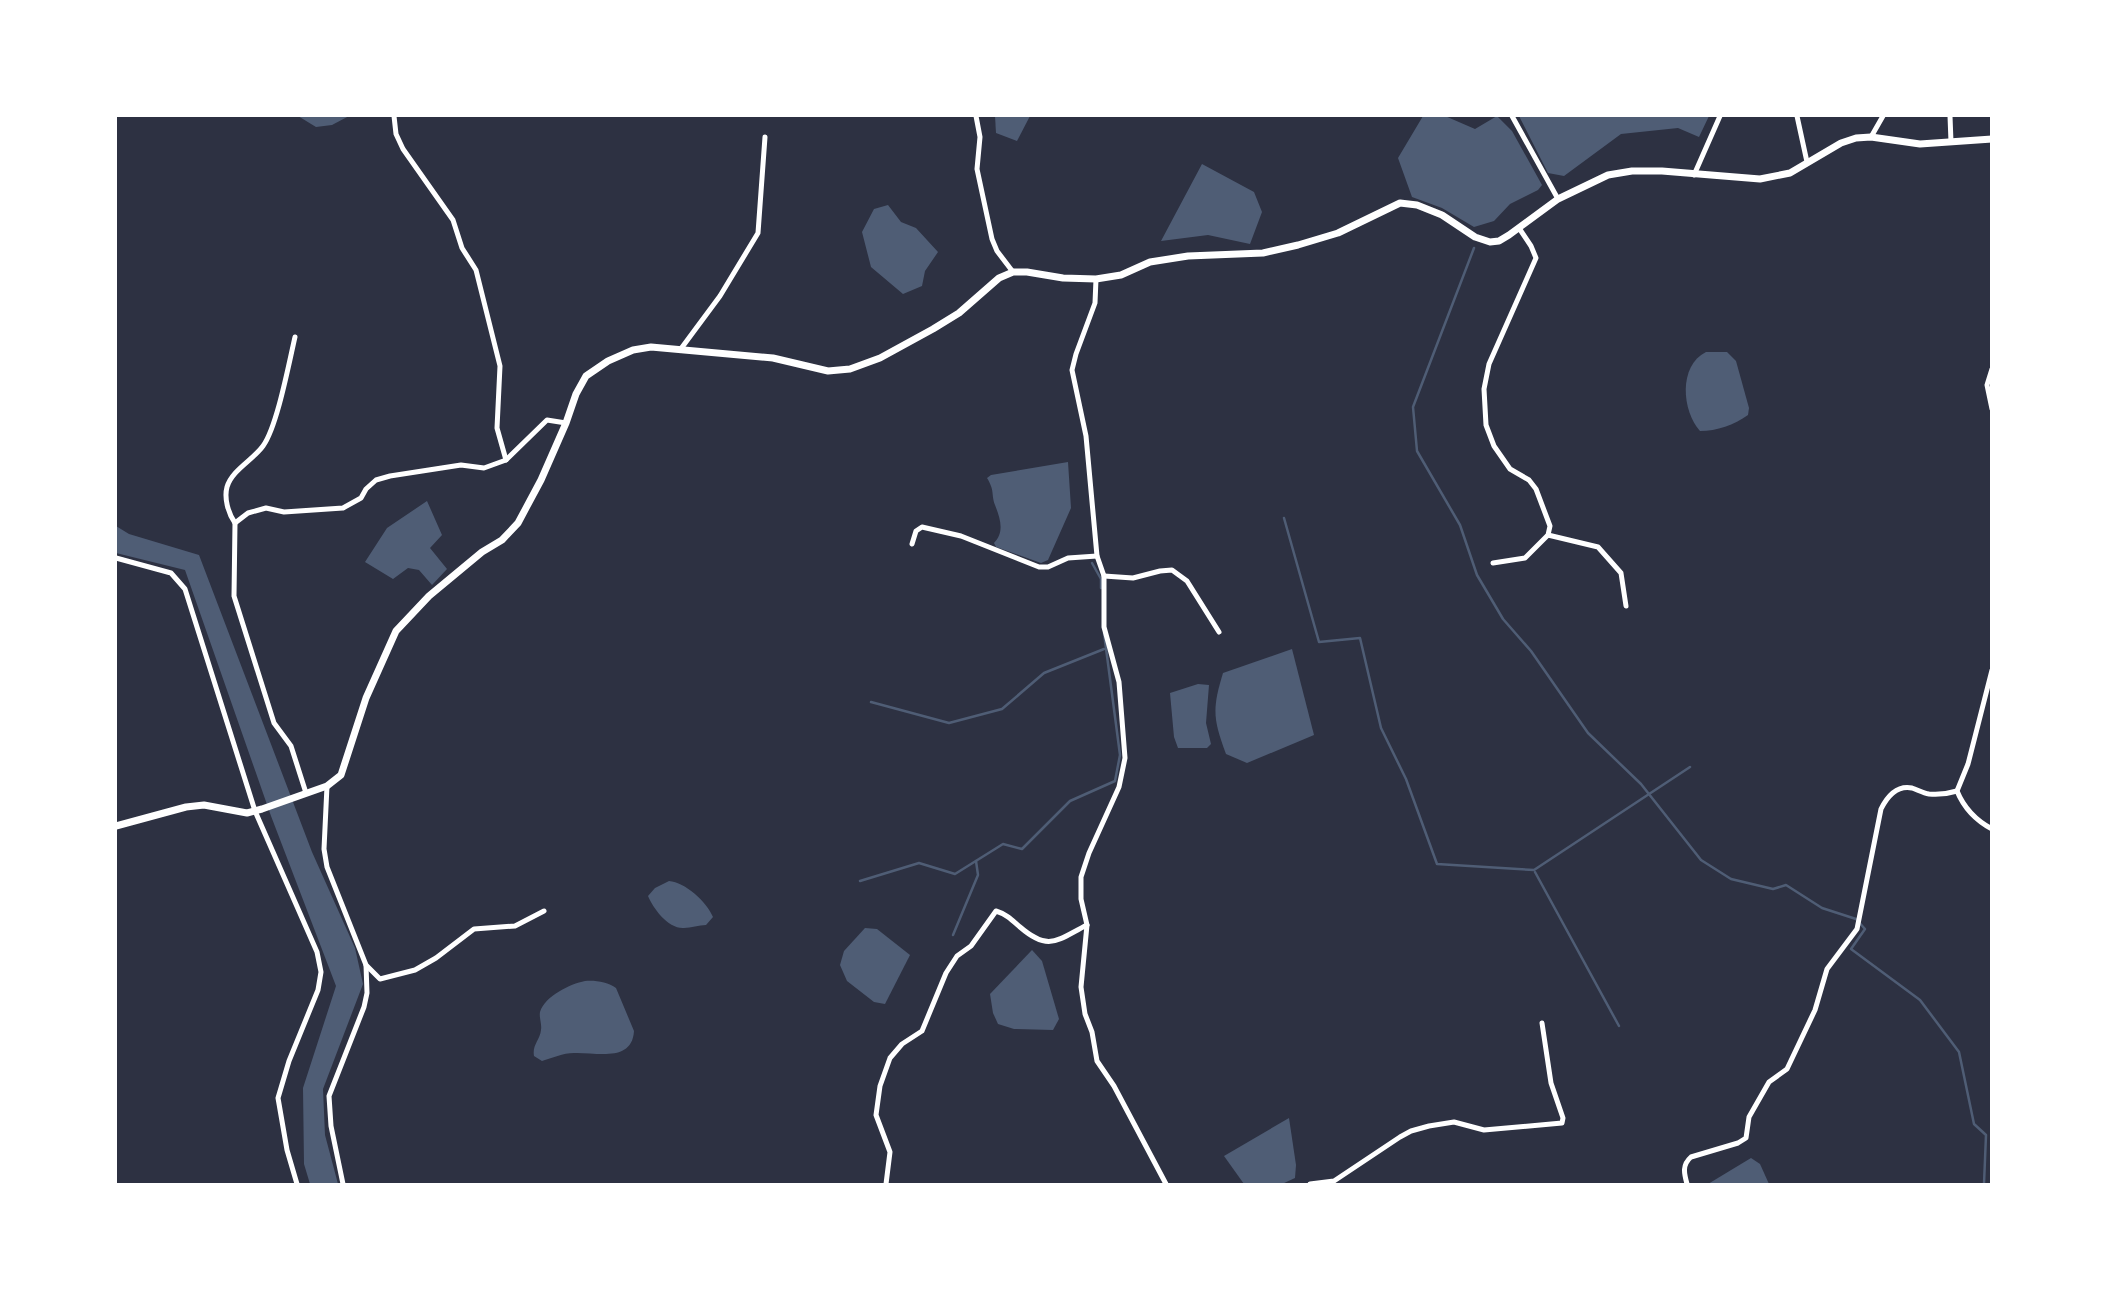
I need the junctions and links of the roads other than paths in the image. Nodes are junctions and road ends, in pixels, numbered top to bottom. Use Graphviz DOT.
graph roads {
  1 [pos="394,116"];
  2 [pos="976,116"];
  3 [pos="1512,116"];
  4 [pos="1720,116"];
  5 [pos="1797,116"];
  6 [pos="1882,116"];
  7 [pos="1950,116"];
  8 [pos="765,137"];
  9 [pos="1871,137"];
  10 [pos="1992,139"];
  11 [pos="1951,142"];
  12 [pos="1807,162"];
  13 [pos="1694,175"];
  14 [pos="1558,199"];
  15 [pos="1519,228"];
  16 [pos="1013,272"];
  17 [pos="1096,279"];
  18 [pos="295,337"];
  19 [pos="680,350"];
  20 [pos="1992,369"];
  21 [pos="1992,409"];
  22 [pos="566,423"];
  23 [pos="506,460"];
  24 [pos="235,523"];
  25 [pos="1548,535"];
  26 [pos="912,544"];
  27 [pos="1097,556"];
  28 [pos="116,558"];
  29 [pos="1493,563"];
  30 [pos="1104,576"];
  31 [pos="1626,606"];
  32 [pos="1219,632"];
  33 [pos="1992,670"];
  34 [pos="327,786"];
  35 [pos="1957,791"];
  36 [pos="306,793"];
  37 [pos="259,810"];
  38 [pos="116,826"];
  39 [pos="1992,829"];
  40 [pos="544,911"];
  41 [pos="1087,925"];
  42 [pos="366,965"];
  43 [pos="1542,1023"];
  44 [pos="297,1185"];
  45 [pos="344,1185"];
  46 [pos="886,1185"];
  47 [pos="1166,1185"];
  48 [pos="1310,1185"];
  49 [pos="1687,1185"];
  1 -- 23 [label="street"];
  2 -- 16 [label="street"];
  3 -- 14 [label="street"];
  4 -- 13 [label="street"];
  5 -- 12 [label="street"];
  6 -- 9 [label="street"];
  7 -- 11 [label="street"];
  8 -- 19 [label="street"];
  9 -- 11 [label="street"];
  9 -- 12 [label="street"];
  10 -- 11 [label="street"];
  12 -- 13 [label="street"];
  13 -- 14 [label="street"];
  14 -- 15 [label="street"];
  15 -- 17 [label="street"];
  15 -- 25 [label="street"];
  16 -- 17 [label="street"];
  16 -- 19 [label="street"];
  17 -- 27 [label="street"];
  18 -- 24 [label="street"];
  19 -- 22 [label="street"];
  20 -- 21 [label="street"];
  22 -- 23 [label="street"];
  22 -- 34 [label="street"];
  23 -- 24 [label="street"];
  24 -- 36 [label="street"];
  25 -- 29 [label="street"];
  25 -- 31 [label="street"];
  26 -- 27 [label="street"];
  27 -- 30 [label="street"];
  28 -- 37 [label="street"];
  30 -- 32 [label="street"];
  30 -- 41 [label="street"];
  33 -- 35 [label="street"];
  34 -- 36 [label="street"];
  34 -- 42 [label="street"];
  35 -- 39 [label="street"];
  35 -- 49 [label="street"];
  36 -- 37 [label="street"];
  37 -- 38 [label="street"];
  37 -- 44 [label="street"];
  40 -- 42 [label="street"];
  41 -- 46 [label="street"];
  41 -- 47 [label="street"];
  42 -- 45 [label="street"];
  43 -- 48 [label="street"];
}
